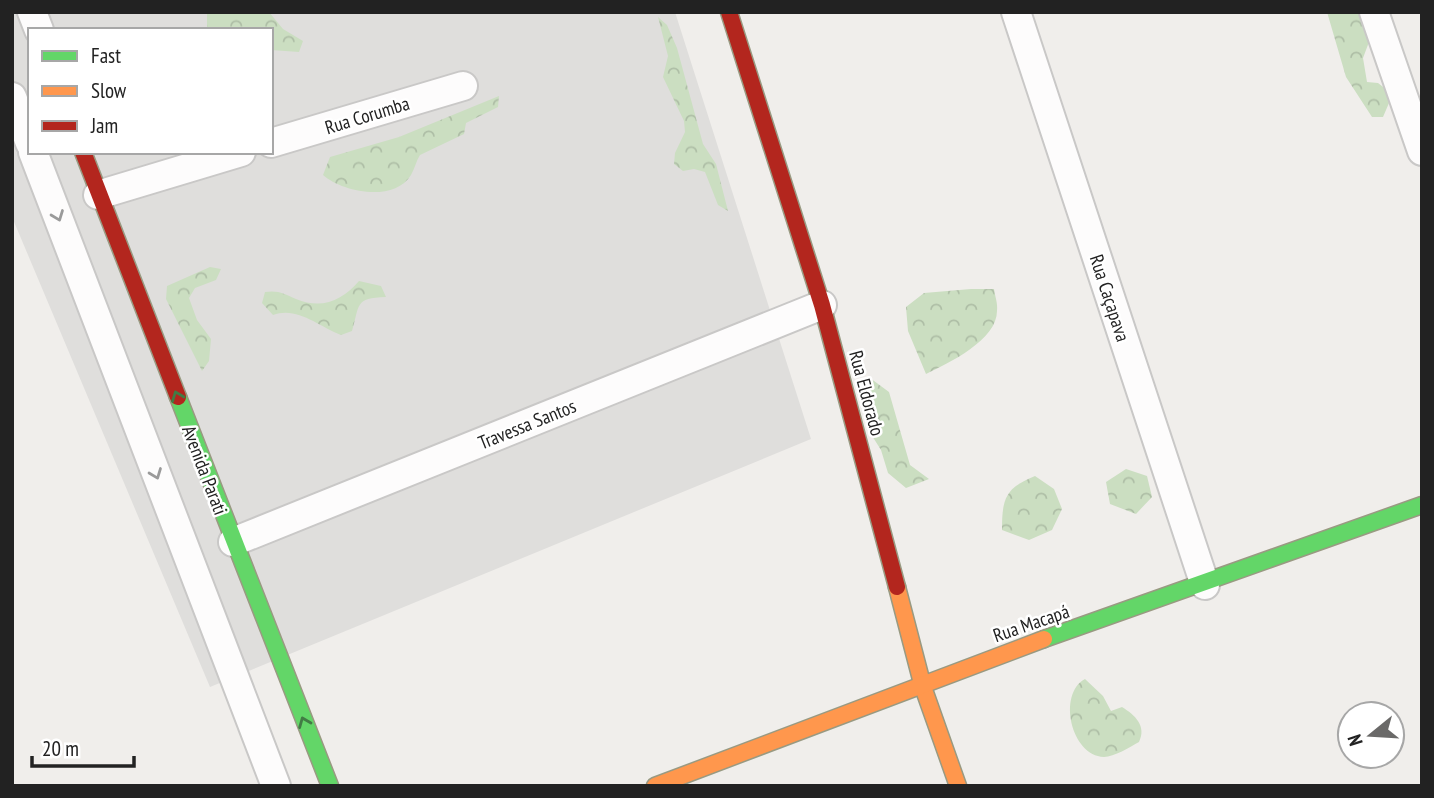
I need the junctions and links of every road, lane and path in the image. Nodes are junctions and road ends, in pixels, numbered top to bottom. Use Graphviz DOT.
graph roads {
  1 [pos="729,12"];
  2 [pos="1016,12"];
  3 [pos="1374,12"];
  4 [pos="463,86"];
  5 [pos="12,97"];
  6 [pos="28,138"];
  7 [pos="273,142"];
  8 [pos="1422,151"];
  9 [pos="34,154"];
  10 [pos="84,154"];
  11 [pos="234,154"];
  12 [pos="98,195"];
  13 [pos="822,305"];
  14 [pos="1422,505"];
  15 [pos="233,542"];
  16 [pos="1205,584"];
  17 [pos="923,687"];
  18 [pos="276,786"];
  19 [pos="330,786"];
  20 [pos="655,786"];
  21 [pos="958,786"];
  1 -- 13 [label="street, Rua Eldorado"];
  2 -- 16 [label="street, Rua Caçapava"];
  3 -- 8 [label="street"];
  4 -- 7 [label="street, Rua Corumba"];
  5 -- 6 [label="street"];
  9 -- 18 [label="street, one-way"];
  10 -- 12 [label="street, Avenida Parati"];
  11 -- 12 [label="street"];
  15 -- 12 [label="street, Avenida Parati, one-way"];
  13 -- 15 [label="street, Travessa Santos"];
  13 -- 17 [label="street, Rua Eldorado"];
  14 -- 16 [label="street, Rua Macapá"];
  19 -- 15 [label="street, Avenida Parati, one-way"];
  16 -- 17 [label="street, Rua Macapá"];
  17 -- 20 [label="street, Rua Macapá"];
  17 -- 21 [label="street, Rua Eldorado"];
}
